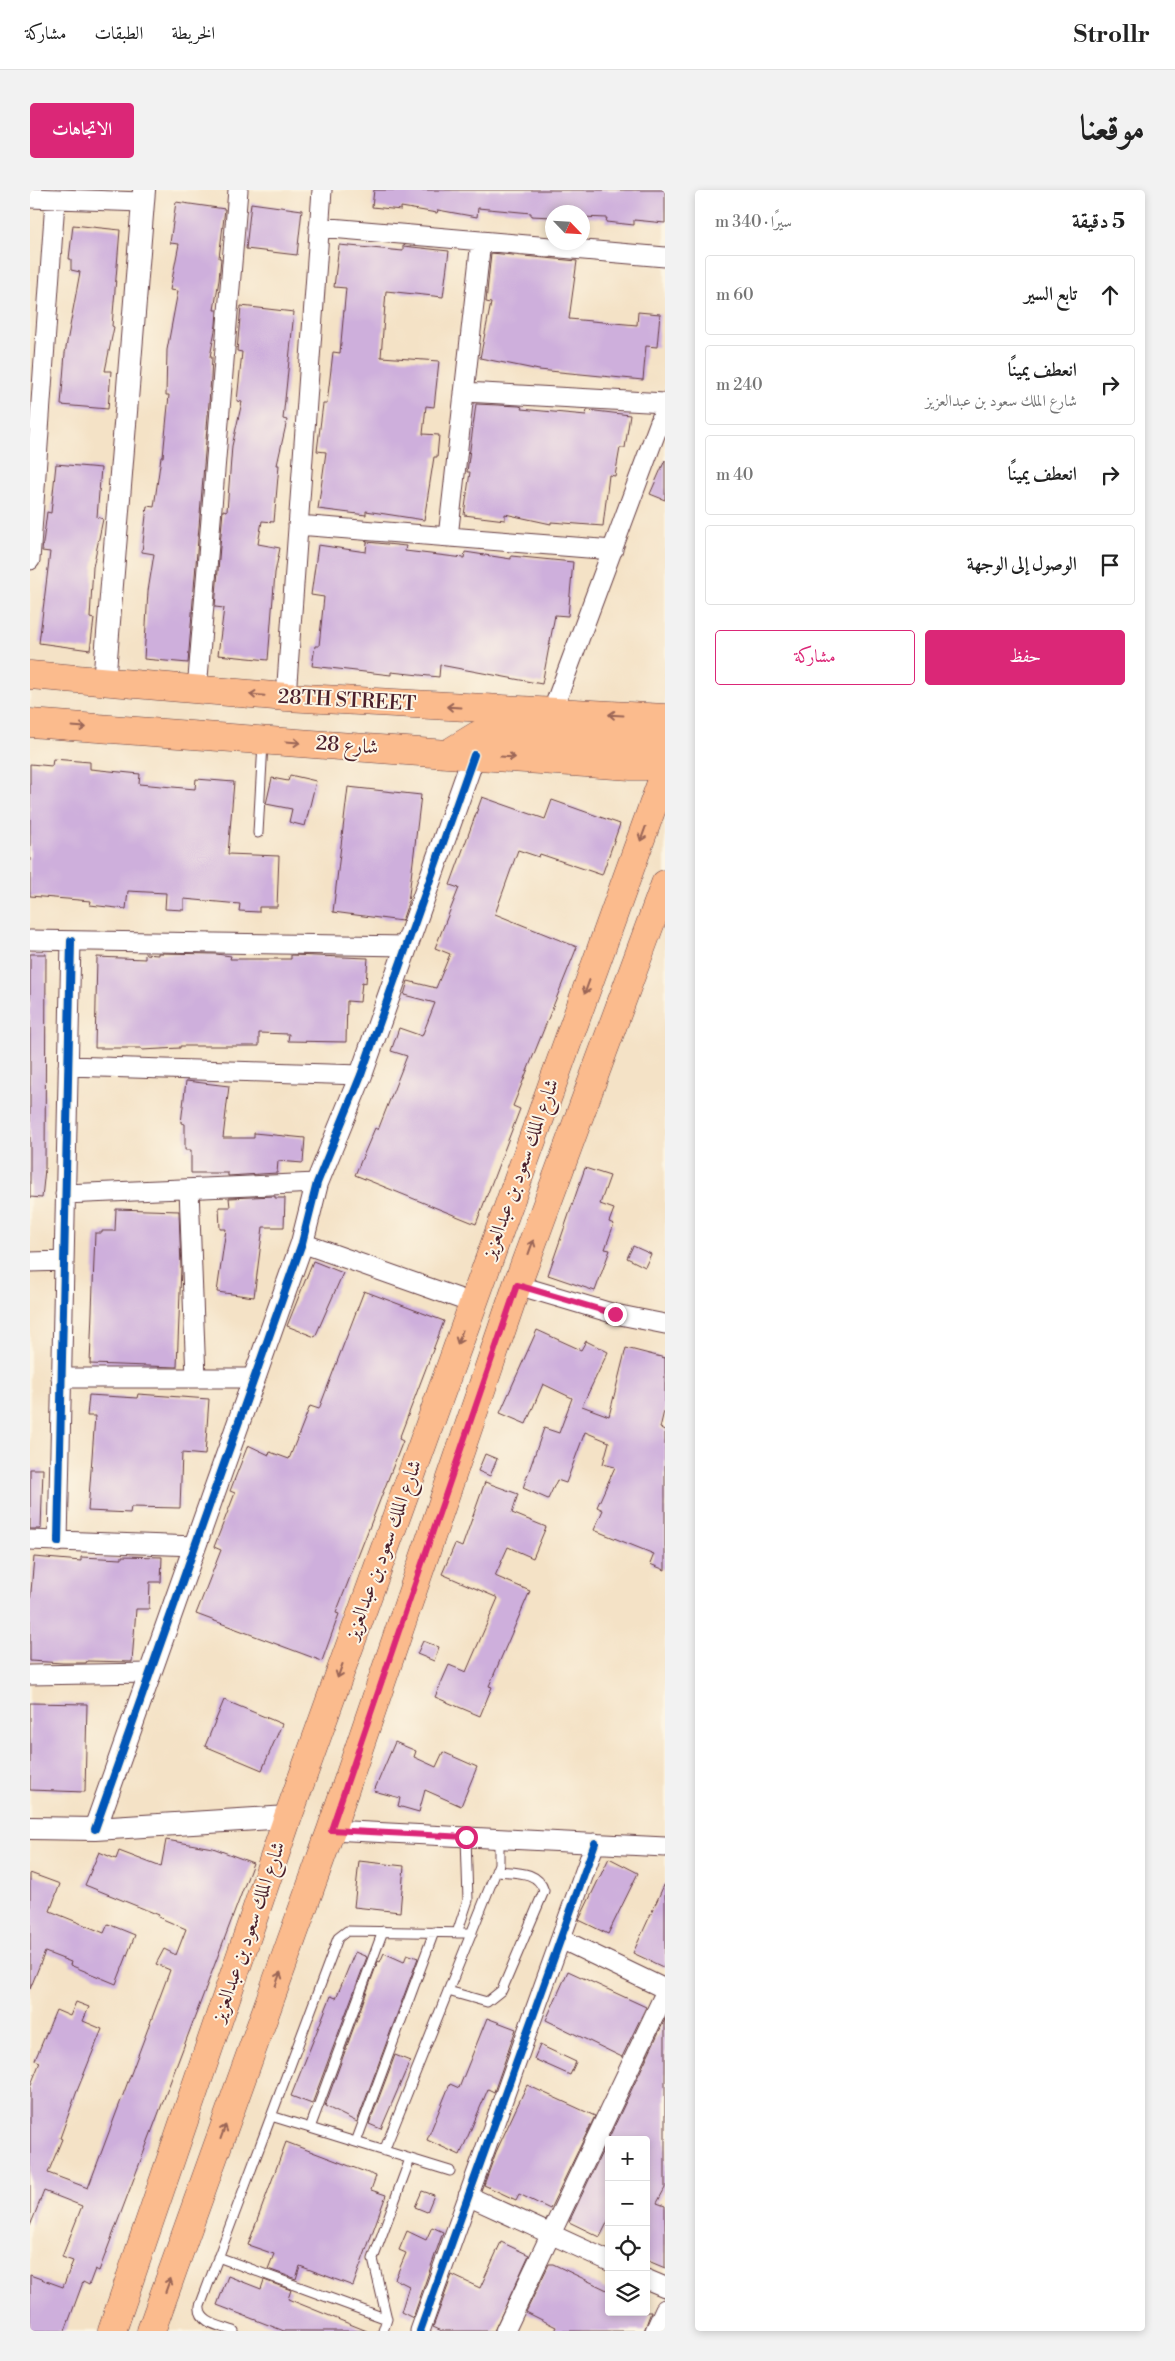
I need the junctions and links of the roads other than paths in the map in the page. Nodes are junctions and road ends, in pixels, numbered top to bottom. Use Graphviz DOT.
graph roads {
  1 [pos="238,190"];
  2 [pos="322,190"];
  3 [pos="143,196"];
  4 [pos="30,198"];
  5 [pos="55,201"];
  6 [pos="319,227"];
  7 [pos="481,241"];
  8 [pos="665,257"];
  9 [pos="38,326"];
  10 [pos="464,392"];
  11 [pos="665,403"];
  12 [pos="665,408"];
  13 [pos="298,525"];
  14 [pos="448,537"];
  15 [pos="613,550"];
  16 [pos="30,560"];
  17 [pos="30,675"];
  18 [pos="104,683"];
  19 [pos="197,690"];
  20 [pos="286,698"];
  21 [pos="552,712"];
  22 [pos="665,718"];
  23 [pos="30,723"];
  24 [pos="263,740"];
  25 [pos="665,743"];
  26 [pos="448,754"];
  27 [pos="474,755"];
  28 [pos="665,766"];
  29 [pos="665,772"];
  30 [pos="258,833"];
  31 [pos="665,884"];
  32 [pos="30,940"];
  33 [pos="71,941"];
  34 [pos="406,946"];
  35 [pos="68,1066"];
  36 [pos="361,1075"];
  37 [pos="317,1183"];
  38 [pos="189,1189"];
  39 [pos="65,1194"];
  40 [pos="302,1243"];
  41 [pos="64,1261"];
  42 [pos="30,1262"];
  43 [pos="517,1285"];
  44 [pos="472,1303"];
  45 [pos="665,1324"];
  46 [pos="61,1378"];
  47 [pos="196,1378"];
  48 [pos="254,1378"];
  49 [pos="30,1540"];
  50 [pos="58,1542"];
  51 [pos="195,1546"];
  52 [pos="150,1673"];
  53 [pos="30,1675"];
  54 [pos="288,1818"];
  55 [pos="30,1828"];
  56 [pos="95,1829"];
  57 [pos="331,1830"];
  58 [pos="466,1837"];
  59 [pos="499,1839"];
  60 [pos="595,1843"];
  61 [pos="665,1847"];
  62 [pos="496,1871"];
  63 [pos="383,1931"];
  64 [pos="434,1932"];
  65 [pos="458,1932"];
  66 [pos="472,1933"];
  67 [pos="561,1940"];
  68 [pos="665,1989"];
  69 [pos="448,1991"];
  70 [pos="665,1993"];
  71 [pos="271,2116"];
  72 [pos="310,2128"];
  73 [pos="356,2142"];
  74 [pos="384,2151"];
  75 [pos="410,2159"];
  76 [pos="450,2171"];
  77 [pos="468,2196"];
  78 [pos="552,2234"];
  79 [pos="218,2257"];
  80 [pos="605,2259"];
  81 [pos="650,2281"];
  82 [pos="665,2288"];
  83 [pos="665,2310"];
  84 [pos="387,2318"];
  85 [pos="112,2331"];
  86 [pos="151,2331"];
  87 [pos="234,2331"];
  88 [pos="383,2331"];
  89 [pos="420,2331"];
  90 [pos="505,2331"];
  91 [pos="654,2331"];
  1 -- 19 [label="street"];
  2 -- 6 [label="street"];
  3 -- 5 [label="street"];
  3 -- 18 [label="street"];
  4 -- 5 [label="street"];
  5 -- 9 [label="street"];
  6 -- 7 [label="street"];
  6 -- 13 [label="street"];
  7 -- 8 [label="street"];
  7 -- 10 [label="street"];
  9 -- 16 [label="street"];
  10 -- 11 [label="street"];
  10 -- 14 [label="street"];
  12 -- 15 [label="street"];
  13 -- 14 [label="street"];
  13 -- 20 [label="street"];
  14 -- 15 [label="street"];
  15 -- 21 [label="street"];
  17 -- 18 [label="main road, 28TH STREET"];
  18 -- 19 [label="main road, 28TH STREET"];
  20 -- 19 [label="main road, 28TH STREET, one-way"];
  21 -- 20 [label="main road, 28TH STREET, one-way"];
  22 -- 21 [label="main road, 28TH STREET, one-way"];
  23 -- 24 [label="main road, شارع 28, one-way"];
  24 -- 26 [label="main road, شارع 28, one-way"];
  24 -- 30 [label="lane"];
  25 -- 26 [label="main road"];
  26 -- 27 [label="main road, شارع 28"];
  27 -- 28 [label="main road, شارع 28, one-way"];
  27 -- 34 [label="street"];
  29 -- 44 [label="main road, شارع الملك سعود بن عبدالعزيز, one-way"];
  43 -- 31 [label="main road, شارع الملك سعود بن عبدالعزيز, one-way"];
  32 -- 33 [label="street"];
  33 -- 34 [label="street"];
  33 -- 35 [label="street"];
  34 -- 36 [label="street"];
  35 -- 36 [label="street"];
  35 -- 39 [label="street"];
  36 -- 37 [label="street"];
  37 -- 38 [label="street"];
  37 -- 40 [label="street"];
  38 -- 39 [label="street"];
  38 -- 47 [label="street"];
  39 -- 41 [label="street"];
  40 -- 44 [label="street"];
  40 -- 48 [label="street"];
  41 -- 42 [label="street"];
  41 -- 46 [label="street"];
  43 -- 45 [label="street"];
  43 -- 57 [label="main road, شارع الملك سعود بن عبدالعزيز"];
  44 -- 54 [label="main road, شارع الملك سعود بن عبدالعزيز, one-way"];
  46 -- 47 [label="street"];
  46 -- 50 [label="street"];
  47 -- 48 [label="street"];
  48 -- 51 [label="street"];
  49 -- 50 [label="street"];
  50 -- 51 [label="street"];
  51 -- 52 [label="street"];
  52 -- 53 [label="street"];
  52 -- 56 [label="street"];
  54 -- 56 [label="street"];
  54 -- 85 [label="main road, شارع الملك سعود بن عبدالعزيز"];
  55 -- 56 [label="street"];
  57 -- 58 [label="street"];
  86 -- 57 [label="main road, شارع الملك سعود بن عبدالعزيز, one-way"];
  58 -- 59 [label="street"];
  58 -- 65 [label="lane"];
  59 -- 60 [label="street"];
  59 -- 62 [label="lane"];
  60 -- 61 [label="street"];
  60 -- 67 [label="street"];
  62 -- 66 [label="lane"];
  62 -- 69 [label="lane"];
  63 -- 64 [label="lane"];
  63 -- 71 [label="lane"];
  63 -- 72 [label="lane"];
  64 -- 65 [label="lane"];
  64 -- 73 [label="lane"];
  65 -- 66 [label="lane"];
  66 -- 69 [label="lane"];
  67 -- 68 [label="street"];
  67 -- 77 [label="street"];
  69 -- 74 [label="lane"];
  70 -- 78 [label="street"];
  71 -- 72 [label="lane"];
  71 -- 79 [label="lane"];
  72 -- 73 [label="lane"];
  73 -- 74 [label="lane"];
  74 -- 75 [label="lane"];
  75 -- 76 [label="lane"];
  75 -- 84 [label="lane"];
  77 -- 78 [label="street"];
  77 -- 89 [label="street"];
  78 -- 80 [label="street"];
  78 -- 90 [label="street"];
  79 -- 84 [label="lane"];
  79 -- 87 [label="lane"];
  81 -- 82 [label="street"];
  83 -- 91 [label="street"];
  84 -- 88 [label="lane"];
}
